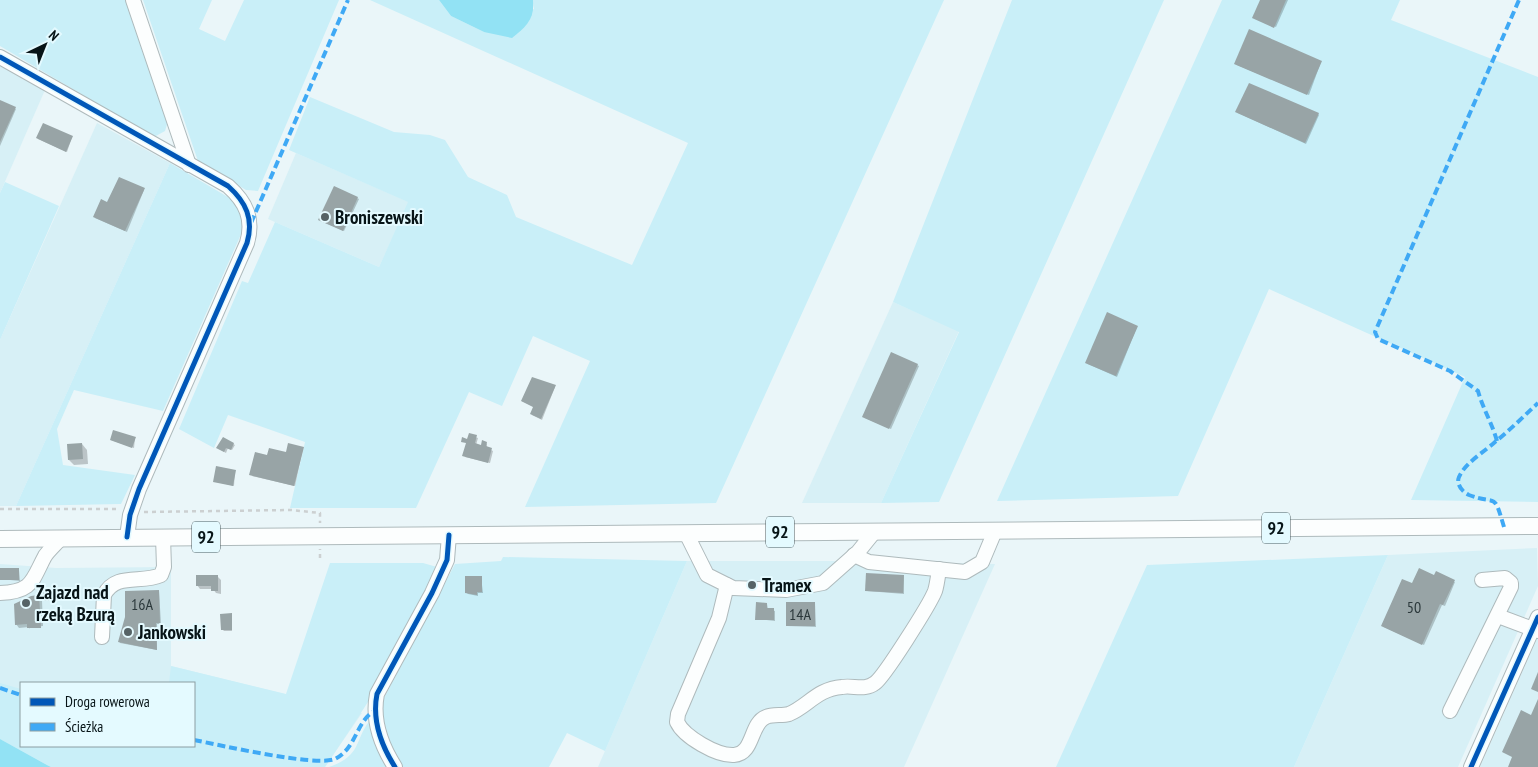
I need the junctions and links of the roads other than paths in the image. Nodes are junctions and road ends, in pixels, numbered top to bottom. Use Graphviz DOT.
graph roads {
  1 [pos="133,0"];
  2 [pos="0,57"];
  3 [pos="190,165"];
  4 [pos="1538,526"];
  5 [pos="875,531"];
  6 [pos="995,531"];
  7 [pos="686,533"];
  8 [pos="449,535"];
  9 [pos="127,537"];
  10 [pos="162,537"];
  11 [pos="61,538"];
  12 [pos="0,539"];
  13 [pos="854,555"];
  14 [pos="939,569"];
  15 [pos="1482,580"];
  16 [pos="727,585"];
  17 [pos="0,593"];
  18 [pos="1498,616"];
  19 [pos="1536,626"];
  20 [pos="102,637"];
  21 [pos="1450,711"];
  22 [pos="396,767"];
  23 [pos="1471,767"];
  1 -- 3 [label="street"];
  2 -- 3 [label="street"];
  3 -- 9 [label="street"];
  4 -- 6 [label="main road, 92"];
  5 -- 6 [label="main road, 92"];
  5 -- 7 [label="main road, 92"];
  5 -- 13 [label="street"];
  6 -- 14 [label="street"];
  7 -- 8 [label="main road, 92"];
  7 -- 16 [label="street"];
  8 -- 10 [label="main road, 92"];
  8 -- 22 [label="street"];
  9 -- 10 [label="main road, 92"];
  9 -- 11 [label="main road, 92"];
  10 -- 20 [label="street"];
  11 -- 12 [label="main road, 92"];
  11 -- 17 [label="street"];
  13 -- 14 [label="street"];
  13 -- 16 [label="street"];
  14 -- 16 [label="street"];
  15 -- 18 [label="street"];
  18 -- 19 [label="street"];
  18 -- 21 [label="street"];
  19 -- 23 [label="street"];
}
